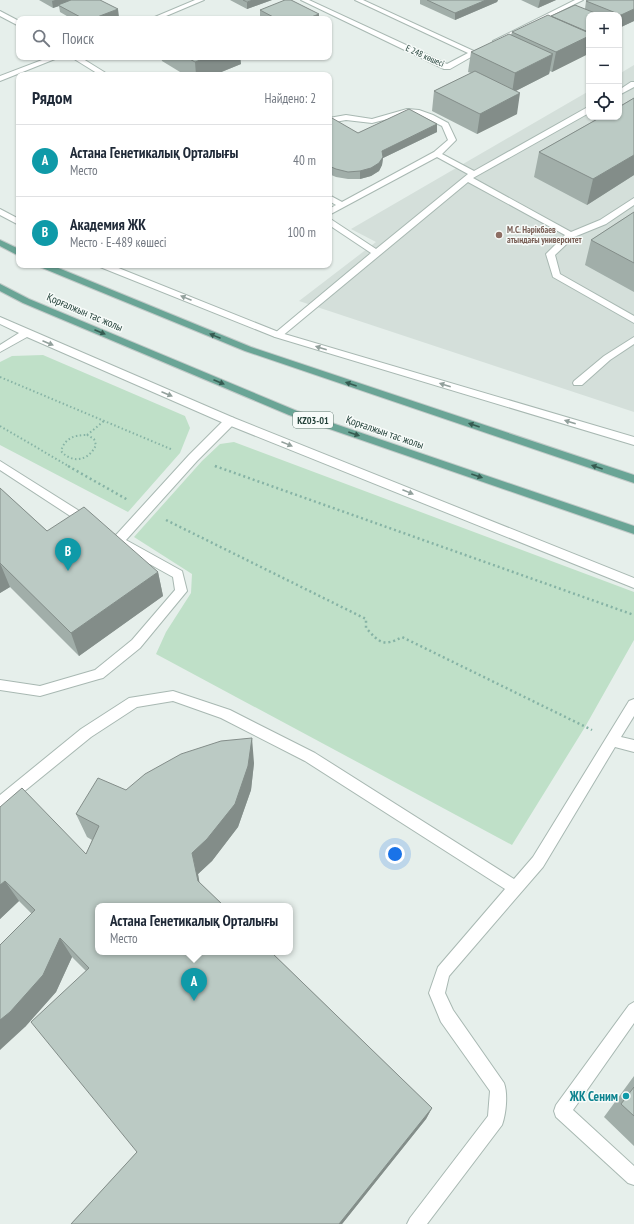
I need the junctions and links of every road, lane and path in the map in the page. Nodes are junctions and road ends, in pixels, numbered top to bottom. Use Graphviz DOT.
graph roads {
  1 [pos="202,0"];
  2 [pos="304,0"];
  3 [pos="358,0"];
  4 [pos="580,0"];
  5 [pos="0,13"];
  6 [pos="161,16"];
  7 [pos="16,22"];
  8 [pos="488,46"];
  9 [pos="481,49"];
  10 [pos="474,53"];
  11 [pos="48,60"];
  12 [pos="79,60"];
  13 [pos="18,72"];
  14 [pos="100,72"];
  15 [pos="16,73"];
  16 [pos="0,79"];
  17 [pos="634,84"];
  18 [pos="622,91"];
  19 [pos="586,112"];
  20 [pos="332,120"];
  21 [pos="437,154"];
  22 [pos="471,176"];
  23 [pos="332,200"];
  24 [pos="634,201"];
  25 [pos="342,205"];
  26 [pos="332,210"];
  27 [pos="0,212"];
  28 [pos="16,220"];
  29 [pos="332,223"];
  30 [pos="571,235"];
  31 [pos="0,243"];
  32 [pos="16,251"];
  33 [pos="377,253"];
  34 [pos="50,268"];
  35 [pos="110,268"];
  36 [pos="0,287"];
  37 [pos="0,320"];
  38 [pos="634,320"];
  39 [pos="26,333"];
  40 [pos="278,335"];
  41 [pos="634,340"];
  42 [pos="0,349"];
  43 [pos="0,377"];
  44 [pos="578,383"];
  45 [pos="104,421"];
  46 [pos="230,421"];
  47 [pos="0,426"];
  48 [pos="87,436"];
  49 [pos="634,441"];
  50 [pos="65,456"];
  51 [pos="193,458"];
  52 [pos="60,460"];
  53 [pos="0,465"];
  54 [pos="634,479"];
  55 [pos="146,510"];
  56 [pos="634,530"];
  57 [pos="118,541"];
  58 [pos="634,583"];
  59 [pos="634,615"];
  60 [pos="0,685"];
  61 [pos="634,705"];
  62 [pos="613,741"];
  63 [pos="634,746"];
  64 [pos="0,803"];
  65 [pos="516,888"];
  66 [pos="634,1010"];
  67 [pos="634,1176"];
  68 [pos="416,1224"];
  1 -- 6 [label="street"];
  2 -- 10 [label="street, Е 248 көшесі"];
  3 -- 10 [label="street"];
  4 -- 8 [label="street"];
  5 -- 7 [label="street"];
  9 -- 10 [label="street"];
  11 -- 13 [label="street"];
  12 -- 14 [label="street"];
  15 -- 16 [label="street"];
  17 -- 18 [label="street"];
  19 -- 22 [label="street"];
  20 -- 21 [label="street"];
  21 -- 22 [label="street"];
  21 -- 25 [label="street"];
  22 -- 30 [label="street"];
  22 -- 33 [label="street"];
  23 -- 25 [label="street"];
  24 -- 30 [label="street"];
  25 -- 26 [label="street"];
  27 -- 28 [label="street"];
  29 -- 33 [label="street"];
  30 -- 38 [label="street"];
  31 -- 32 [label="main road"];
  33 -- 40 [label="street"];
  54 -- 34 [label="main road, one-way"];
  40 -- 35 [label="street, one-way"];
  36 -- 56 [label="main road, Қорғалжын тас жолы / KZ03-01, one-way"];
  37 -- 39 [label="street"];
  39 -- 42 [label="street"];
  39 -- 46 [label="street, one-way"];
  49 -- 40 [label="street, one-way"];
  41 -- 44 [label="street"];
  43 -- 45 [label="path"];
  45 -- 48 [label="path"];
  45 -- 51 [label="path"];
  46 -- 51 [label="street"];
  46 -- 58 [label="street, one-way"];
  47 -- 52 [label="path"];
  48 -- 50 [label="path"];
  48 -- 50 [label="path"];
  50 -- 52 [label="path"];
  51 -- 55 [label="street"];
  51 -- 59 [label="path"];
  52 -- 55 [label="path"];
  53 -- 57 [label="street"];
  55 -- 57 [label="street"];
  55 -- 62 [label="path"];
  57 -- 60 [label="street"];
  61 -- 62 [label="street"];
  62 -- 63 [label="street"];
  62 -- 65 [label="street"];
  64 -- 65 [label="street"];
  65 -- 68 [label="street"];
  66 -- 67 [label="street"];
}
